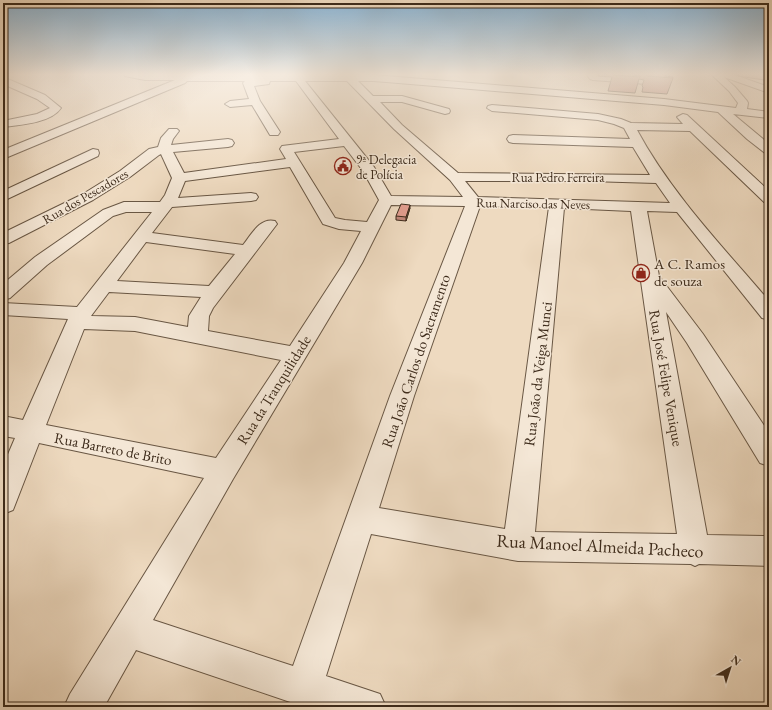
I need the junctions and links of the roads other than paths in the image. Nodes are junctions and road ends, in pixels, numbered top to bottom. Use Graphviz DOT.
graph roads {
  1 [pos="55,107"];
  2 [pos="119,107"];
  3 [pos="259,107"];
  4 [pos="320,107"];
  5 [pos="379,107"];
  6 [pos="431,107"];
  7 [pos="675,107"];
  8 [pos="681,107"];
  9 [pos="710,107"];
  10 [pos="742,107"];
  11 [pos="492,108"];
  12 [pos="717,108"];
  13 [pos="445,111"];
  14 [pos="741,111"];
  15 [pos="44,115"];
  16 [pos="769,115"];
  17 [pos="3,124"];
  18 [pos="78,125"];
  19 [pos="580,127"];
  20 [pos="630,127"];
  21 [pos="693,128"];
  22 [pos="274,132"];
  23 [pos="196,135"];
  24 [pos="513,139"];
  25 [pos="347,142"];
  26 [pos="228,143"];
  27 [pos="637,143"];
  28 [pos="169,145"];
  29 [pos="769,150"];
  30 [pos="93,153"];
  31 [pos="3,156"];
  32 [pos="629,156"];
  33 [pos="645,156"];
  34 [pos="185,160"];
  35 [pos="295,162"];
  36 [pos="455,177"];
  37 [pos="179,178"];
  38 [pos="661,179"];
  39 [pos="3,197"];
  40 [pos="251,197"];
  41 [pos="769,199"];
  42 [pos="386,200"];
  43 [pos="474,202"];
  44 [pos="557,203"];
  45 [pos="166,205"];
  46 [pos="638,206"];
  47 [pos="681,208"];
  48 [pos="269,224"];
  49 [pos="373,227"];
  50 [pos="142,237"];
  51 [pos="3,239"];
  52 [pos="248,251"];
  53 [pos="649,275"];
  54 [pos="103,286"];
  55 [pos="214,292"];
  56 [pos="3,294"];
  57 [pos="3,310"];
  58 [pos="769,314"];
  59 [pos="79,318"];
  60 [pos="197,336"];
  61 [pos="295,355"];
  62 [pos="3,426"];
  63 [pos="30,432"];
  64 [pos="769,455"];
  65 [pos="223,471"];
  66 [pos="3,501"];
  67 [pos="362,519"];
  68 [pos="518,546"];
  69 [pos="695,550"];
  70 [pos="769,551"];
  71 [pos="130,630"];
  72 [pos="304,688"];
  73 [pos="83,707"];
  74 [pos="367,707"];
  1 -- 15 [label="street"];
  2 -- 18 [label="street"];
  3 -- 22 [label="street"];
  4 -- 25 [label="street"];
  5 -- 36 [label="street"];
  6 -- 13 [label="street"];
  7 -- 21 [label="street"];
  8 -- 12 [label="street"];
  9 -- 12 [label="street"];
  10 -- 14 [label="street"];
  11 -- 20 [label="street"];
  12 -- 14 [label="street"];
  12 -- 29 [label="street"];
  14 -- 16 [label="street"];
  15 -- 17 [label="street"];
  15 -- 18 [label="street"];
  18 -- 31 [label="street"];
  19 -- 20 [label="street"];
  20 -- 21 [label="street"];
  20 -- 27 [label="street"];
  21 -- 41 [label="street"];
  23 -- 28 [label="street"];
  24 -- 27 [label="street"];
  25 -- 35 [label="street"];
  25 -- 42 [label="street"];
  26 -- 28 [label="street"];
  27 -- 33 [label="street"];
  28 -- 34 [label="street"];
  28 -- 37 [label="street"];
  28 -- 51 [label="street, Rua dos Pescadores"];
  30 -- 39 [label="street"];
  32 -- 33 [label="street"];
  33 -- 38 [label="street"];
  35 -- 37 [label="street"];
  35 -- 49 [label="street"];
  36 -- 38 [label="street, Rua Pedro Ferreira"];
  36 -- 43 [label="street"];
  37 -- 45 [label="street"];
  38 -- 47 [label="street"];
  40 -- 45 [label="street"];
  42 -- 43 [label="street, Rua Narciso das Neves"];
  42 -- 49 [label="street, Rua da Tranquilidade"];
  43 -- 44 [label="street, Rua Narciso das Neves"];
  43 -- 67 [label="street, Rua João Carlos do Sacramento"];
  44 -- 46 [label="street, Rua Narciso das Neves"];
  44 -- 68 [label="street, Rua João da Veiga Munci"];
  45 -- 50 [label="street"];
  45 -- 56 [label="street"];
  46 -- 47 [label="street, Rua Narciso das Neves"];
  46 -- 53 [label="street, Rua José Felipe Venique"];
  47 -- 58 [label="street"];
  48 -- 52 [label="street"];
  49 -- 61 [label="street, Rua da Tranquilidade"];
  50 -- 52 [label="street"];
  50 -- 54 [label="street"];
  52 -- 55 [label="street"];
  53 -- 64 [label="street"];
  53 -- 69 [label="street, Rua José Felipe Venique"];
  54 -- 55 [label="street"];
  54 -- 59 [label="street"];
  55 -- 60 [label="street"];
  57 -- 59 [label="street"];
  59 -- 60 [label="street"];
  59 -- 63 [label="street"];
  60 -- 61 [label="street"];
  61 -- 65 [label="street, Rua da Tranquilidade"];
  62 -- 63 [label="street, Rua Barreto de Brito"];
  63 -- 65 [label="street, Rua Barreto de Brito"];
  63 -- 66 [label="street"];
  65 -- 71 [label="street, Rua da Tranquilidade"];
  67 -- 68 [label="street, Rua Manoel Almeida Pacheco"];
  67 -- 72 [label="street, Rua João Carlos do Sacramento"];
  68 -- 69 [label="street, Rua Manoel Almeida Pacheco"];
  69 -- 70 [label="street, Rua Manoel Almeida Pacheco"];
  71 -- 72 [label="street"];
  71 -- 73 [label="street, Rua da Tranquilidade"];
  72 -- 74 [label="street"];
}
